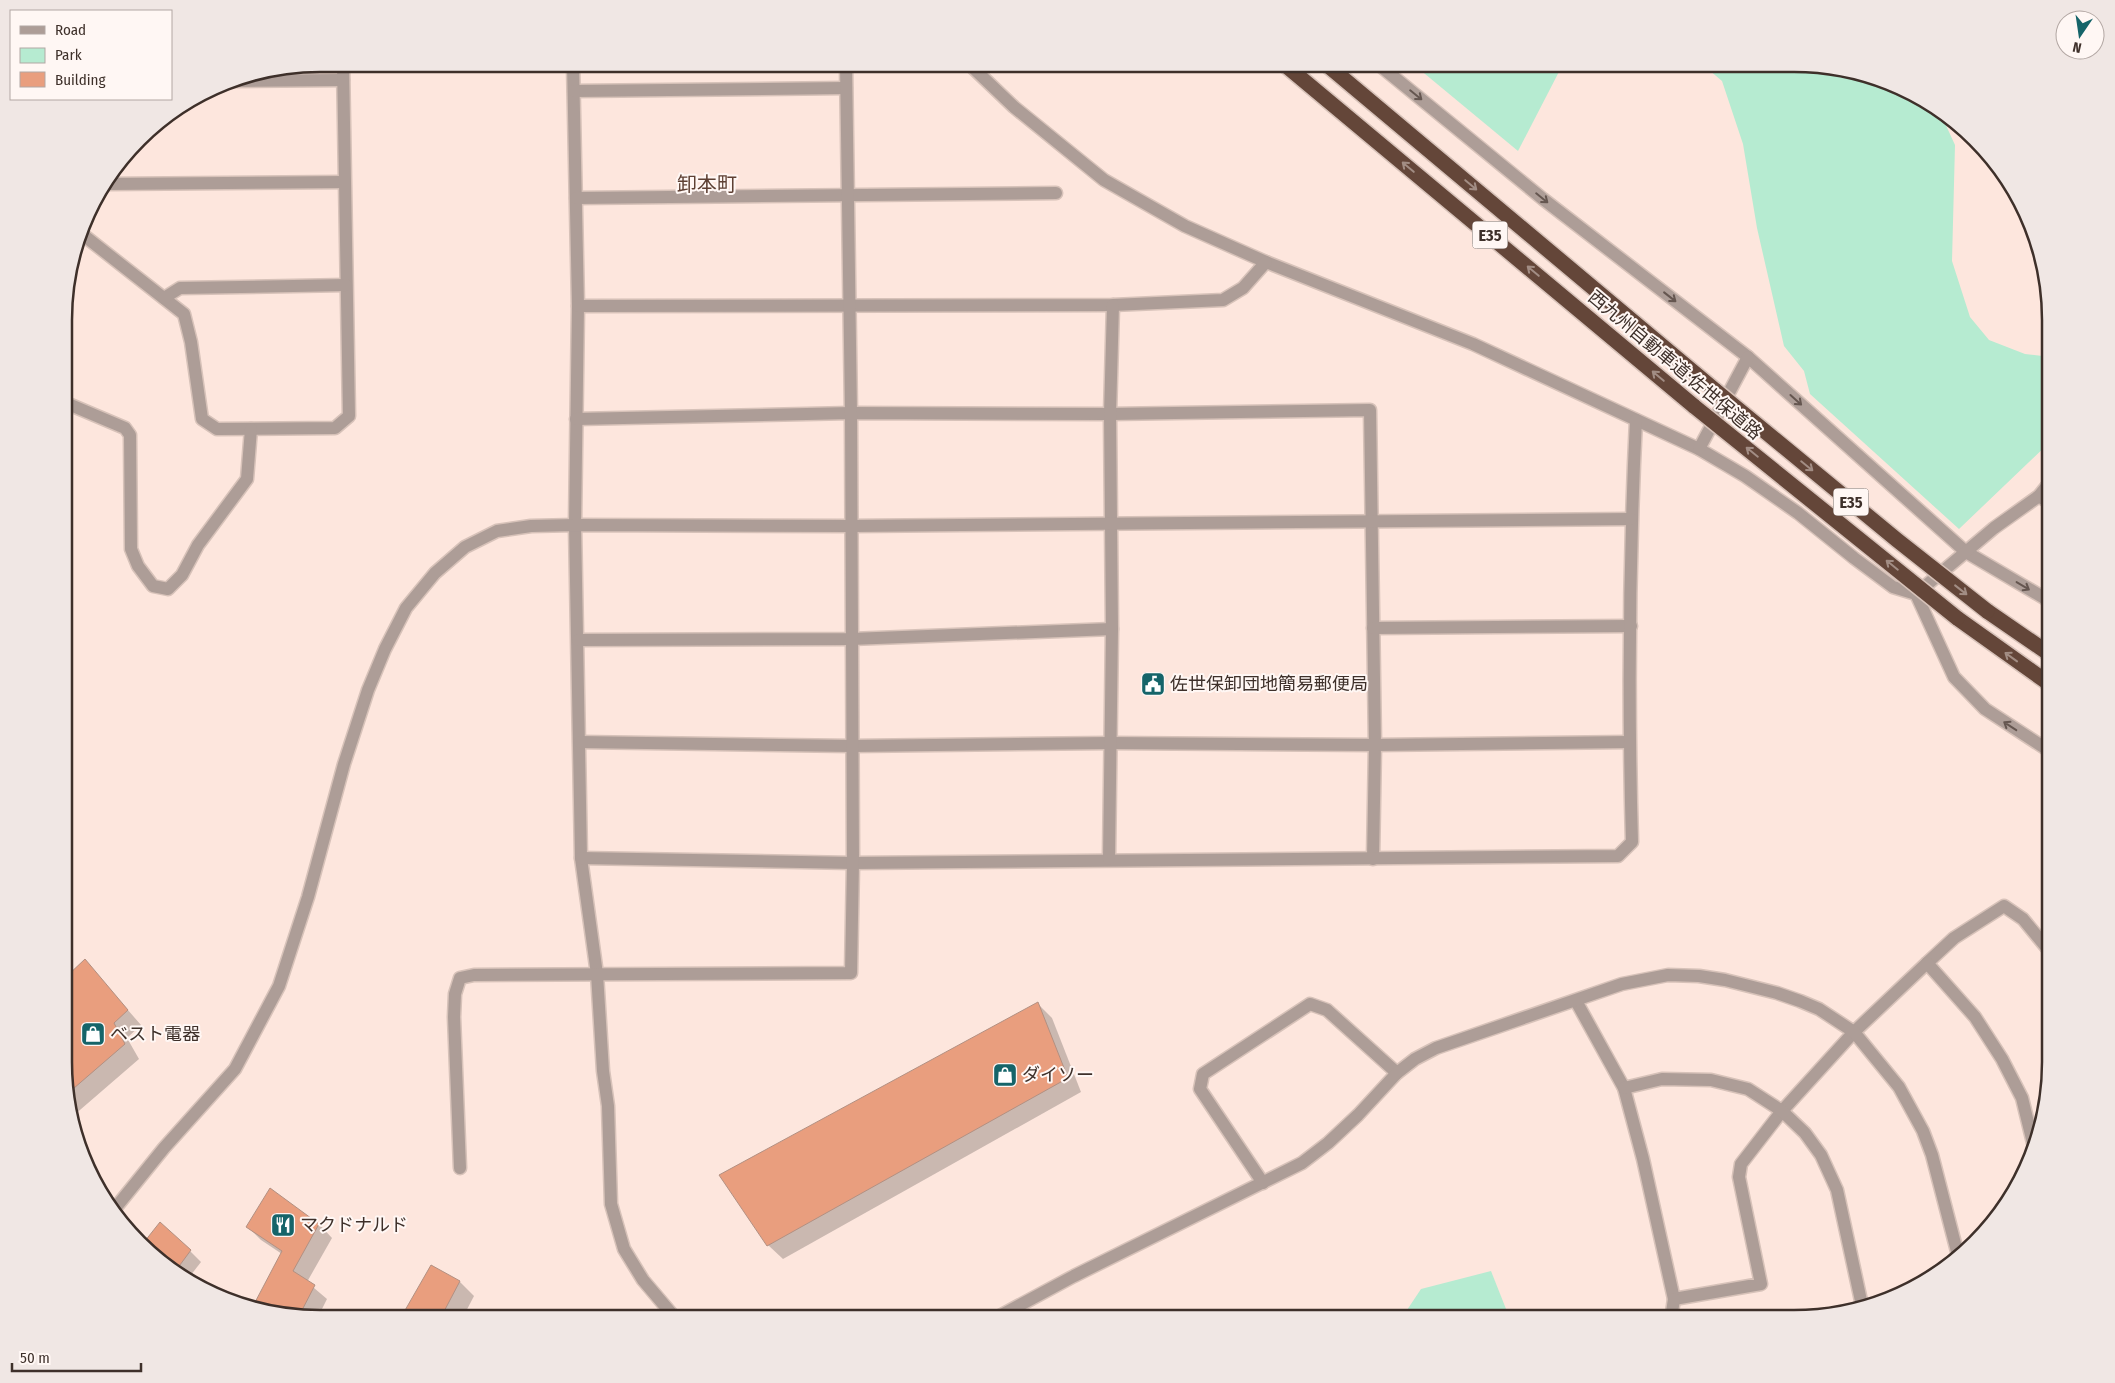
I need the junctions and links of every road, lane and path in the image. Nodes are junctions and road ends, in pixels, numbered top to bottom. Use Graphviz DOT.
graph roads {
  1 [pos="343,72"];
  2 [pos="573,72"];
  3 [pos="846,72"];
  4 [pos="977,72"];
  5 [pos="1294,72"];
  6 [pos="1336,72"];
  7 [pos="1388,72"];
  8 [pos="343,80"];
  9 [pos="257,81"];
  10 [pos="846,88"];
  11 [pos="574,90"];
  12 [pos="344,182"];
  13 [pos="113,184"];
  14 [pos="1056,193"];
  15 [pos="847,194"];
  16 [pos="576,198"];
  17 [pos="87,238"];
  18 [pos="1266,262"];
  19 [pos="346,284"];
  20 [pos="164,298"];
  21 [pos="848,304"];
  22 [pos="1114,305"];
  23 [pos="578,306"];
  24 [pos="1748,357"];
  25 [pos="72,406"];
  26 [pos="851,413"];
  27 [pos="1110,414"];
  28 [pos="576,419"];
  29 [pos="1636,420"];
  30 [pos="252,429"];
  31 [pos="1699,449"];
  32 [pos="2042,492"];
  33 [pos="2039,496"];
  34 [pos="2042,498"];
  35 [pos="1631,519"];
  36 [pos="1372,521"];
  37 [pos="1111,522"];
  38 [pos="574,525"];
  39 [pos="851,526"];
  40 [pos="1966,552"];
  41 [pos="1916,594"];
  42 [pos="2042,597"];
  43 [pos="1631,626"];
  44 [pos="1373,628"];
  45 [pos="1112,629"];
  46 [pos="578,640"];
  47 [pos="851,640"];
  48 [pos="2042,649"];
  49 [pos="2042,679"];
  50 [pos="580,742"];
  51 [pos="1630,742"];
  52 [pos="1110,743"];
  53 [pos="1375,745"];
  54 [pos="852,746"];
  55 [pos="2042,746"];
  56 [pos="581,858"];
  57 [pos="1110,859"];
  58 [pos="1373,859"];
  59 [pos="853,863"];
  60 [pos="2042,942"];
  61 [pos="1927,963"];
  62 [pos="597,974"];
  63 [pos="1576,1000"];
  64 [pos="1854,1032"];
  65 [pos="1397,1074"];
  66 [pos="1624,1088"];
  67 [pos="1782,1112"];
  68 [pos="2031,1135"];
  69 [pos="460,1168"];
  70 [pos="1263,1183"];
  71 [pos="117,1205"];
  72 [pos="1957,1250"];
  73 [pos="1674,1299"];
  74 [pos="1861,1301"];
  75 [pos="668,1310"];
  76 [pos="1011,1310"];
  77 [pos="1672,1310"];
  1 -- 8 [label="street"];
  2 -- 11 [label="street"];
  3 -- 10 [label="street"];
  4 -- 18 [label="street"];
  49 -- 5 [label="highway, 西九州自動車道;佐世保道路 / E35, one-way, bridge"];
  6 -- 48 [label="highway, 西九州自動車道;佐世保道路 / E35, one-way, bridge"];
  7 -- 24 [label="street, one-way"];
  8 -- 9 [label="street"];
  8 -- 12 [label="street"];
  10 -- 11 [label="street"];
  10 -- 15 [label="street"];
  11 -- 16 [label="street"];
  12 -- 13 [label="street"];
  12 -- 19 [label="street"];
  14 -- 15 [label="street"];
  15 -- 16 [label="street"];
  15 -- 21 [label="street"];
  16 -- 23 [label="street"];
  17 -- 20 [label="street"];
  18 -- 22 [label="street"];
  18 -- 29 [label="street"];
  19 -- 20 [label="street"];
  19 -- 30 [label="street"];
  20 -- 30 [label="street"];
  21 -- 22 [label="street"];
  21 -- 23 [label="street"];
  21 -- 26 [label="street"];
  22 -- 27 [label="street"];
  23 -- 28 [label="street"];
  24 -- 31 [label="street"];
  24 -- 40 [label="street, one-way"];
  25 -- 30 [label="street"];
  26 -- 27 [label="street"];
  26 -- 28 [label="street"];
  26 -- 39 [label="street"];
  27 -- 36 [label="street"];
  27 -- 37 [label="street"];
  28 -- 38 [label="street"];
  29 -- 31 [label="street"];
  29 -- 35 [label="street"];
  31 -- 41 [label="street"];
  32 -- 33 [label="street"];
  33 -- 34 [label="street"];
  33 -- 40 [label="street"];
  35 -- 36 [label="street"];
  35 -- 43 [label="street"];
  36 -- 37 [label="street"];
  36 -- 44 [label="street"];
  37 -- 39 [label="street"];
  37 -- 45 [label="street"];
  38 -- 39 [label="street"];
  38 -- 46 [label="street"];
  38 -- 71 [label="street"];
  39 -- 47 [label="street"];
  40 -- 41 [label="street"];
  40 -- 42 [label="street, one-way"];
  55 -- 41 [label="street, one-way"];
  43 -- 44 [label="street"];
  43 -- 51 [label="street"];
  44 -- 53 [label="street"];
  45 -- 47 [label="street"];
  45 -- 52 [label="street"];
  46 -- 47 [label="street"];
  46 -- 50 [label="street"];
  47 -- 54 [label="street"];
  50 -- 54 [label="street"];
  50 -- 56 [label="street"];
  51 -- 53 [label="street"];
  51 -- 58 [label="street"];
  52 -- 53 [label="street"];
  52 -- 54 [label="street"];
  52 -- 57 [label="street"];
  53 -- 58 [label="street"];
  54 -- 59 [label="street"];
  56 -- 59 [label="street"];
  56 -- 62 [label="street"];
  57 -- 58 [label="street"];
  57 -- 59 [label="street"];
  59 -- 62 [label="street"];
  60 -- 61 [label="street"];
  61 -- 64 [label="street"];
  61 -- 68 [label="street"];
  62 -- 69 [label="street"];
  62 -- 75 [label="street"];
  63 -- 64 [label="street"];
  63 -- 65 [label="street"];
  63 -- 66 [label="street"];
  64 -- 67 [label="street"];
  64 -- 72 [label="street"];
  65 -- 70 [label="street"];
  65 -- 70 [label="street"];
  66 -- 67 [label="street"];
  66 -- 73 [label="street"];
  67 -- 73 [label="street"];
  67 -- 74 [label="street"];
  70 -- 76 [label="street"];
  73 -- 77 [label="street"];
}
